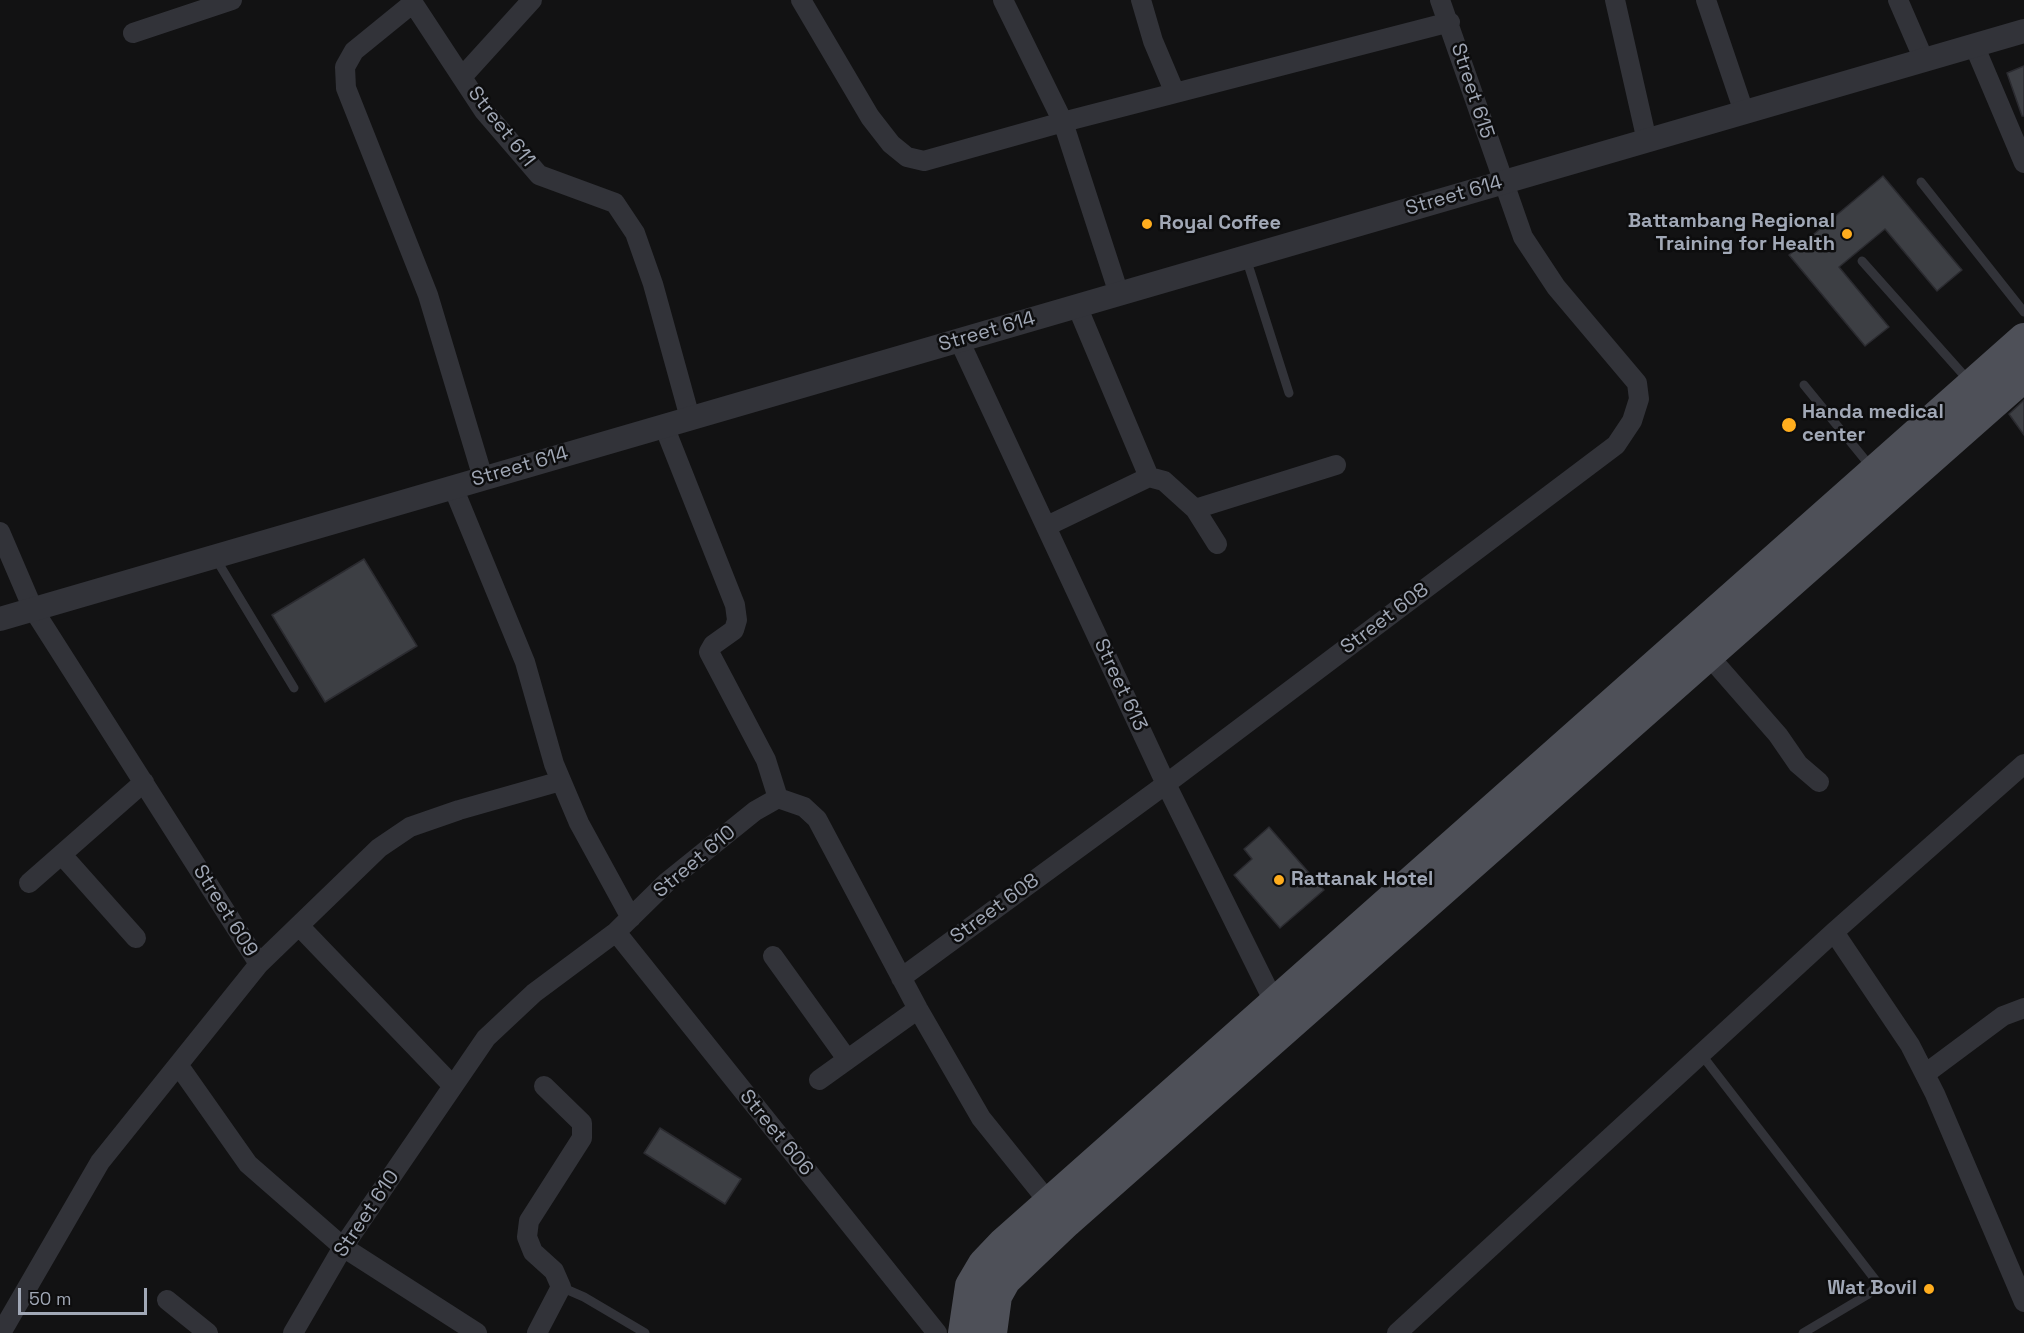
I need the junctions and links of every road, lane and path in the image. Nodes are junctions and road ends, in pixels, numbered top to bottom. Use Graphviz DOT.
graph roads {
  1 [pos="232,0"];
  2 [pos="531,0"];
  3 [pos="801,0"];
  4 [pos="1003,0"];
  5 [pos="1141,0"];
  6 [pos="1440,0"];
  7 [pos="1615,0"];
  8 [pos="1706,0"];
  9 [pos="1898,0"];
  10 [pos="412,2"];
  11 [pos="1450,22"];
  12 [pos="2024,31"];
  13 [pos="133,33"];
  14 [pos="1974,45"];
  15 [pos="1924,60"];
  16 [pos="462,77"];
  17 [pos="1175,93"];
  18 [pos="1744,112"];
  19 [pos="1063,122"];
  20 [pos="1647,141"];
  21 [pos="2024,163"];
  22 [pos="1921,182"];
  23 [pos="1502,183"];
  24 [pos="1245,257"];
  25 [pos="1862,261"];
  26 [pos="1119,294"];
  27 [pos="1077,306"];
  28 [pos="2024,312"];
  29 [pos="2024,339"];
  30 [pos="959,340"];
  31 [pos="2024,376"];
  32 [pos="1804,385"];
  33 [pos="1972,385"];
  34 [pos="1288,393"];
  35 [pos="690,418"];
  36 [pos="664,426"];
  37 [pos="1336,465"];
  38 [pos="1875,471"];
  39 [pos="1149,477"];
  40 [pos="483,478"];
  41 [pos="453,487"];
  42 [pos="1195,509"];
  43 [pos="1047,526"];
  44 [pos="0,532"];
  45 [pos="1216,544"];
  46 [pos="215,556"];
  47 [pos="33,609"];
  48 [pos="0,619"];
  49 [pos="1708,655"];
  50 [pos="294,688"];
  51 [pos="2024,764"];
  52 [pos="561,781"];
  53 [pos="144,782"];
  54 [pos="1819,782"];
  55 [pos="1166,784"];
  56 [pos="778,798"];
  57 [pos="62,855"];
  58 [pos="30,884"];
  59 [pos="631,918"];
  60 [pos="298,927"];
  61 [pos="616,932"];
  62 [pos="1833,932"];
  63 [pos="136,938"];
  64 [pos="773,956"];
  65 [pos="259,964"];
  66 [pos="901,978"];
  67 [pos="2024,1008"];
  68 [pos="918,1009"];
  69 [pos="1280,1015"];
  70 [pos="1701,1054"];
  71 [pos="847,1059"];
  72 [pos="179,1066"];
  73 [pos="1925,1074"];
  74 [pos="819,1080"];
  75 [pos="453,1086"];
  76 [pos="544,1086"];
  77 [pos="1057,1212"];
  78 [pos="343,1246"];
  79 [pos="561,1287"];
  80 [pos="167,1300"];
  81 [pos="2024,1302"];
  82 [pos="0,1333"];
  83 [pos="208,1333"];
  84 [pos="293,1333"];
  85 [pos="477,1333"];
  86 [pos="537,1333"];
  87 [pos="645,1333"];
  88 [pos="937,1333"];
  89 [pos="964,1333"];
  90 [pos="991,1333"];
  91 [pos="1396,1333"];
  92 [pos="1803,1333"];
  1 -- 13 [label="street"];
  2 -- 16 [label="street"];
  3 -- 19 [label="street"];
  4 -- 19 [label="street"];
  5 -- 17 [label="street"];
  6 -- 11 [label="street, Street 615"];
  7 -- 20 [label="street"];
  8 -- 18 [label="street"];
  9 -- 15 [label="street"];
  10 -- 16 [label="street, Street 611"];
  10 -- 40 [label="street"];
  11 -- 17 [label="street"];
  11 -- 23 [label="street, Street 615"];
  12 -- 14 [label="street, Street 614"];
  14 -- 15 [label="street, Street 614"];
  14 -- 21 [label="street"];
  15 -- 18 [label="street, Street 614"];
  16 -- 35 [label="street, Street 611"];
  17 -- 19 [label="street"];
  18 -- 20 [label="street, Street 614"];
  19 -- 26 [label="street"];
  20 -- 23 [label="street, Street 614"];
  22 -- 28 [label="lane"];
  23 -- 24 [label="street, Street 614"];
  23 -- 55 [label="street, Street 608"];
  24 -- 26 [label="street, Street 614"];
  24 -- 34 [label="lane"];
  25 -- 33 [label="lane"];
  26 -- 27 [label="street, Street 614"];
  27 -- 30 [label="street, Street 614"];
  27 -- 39 [label="street"];
  29 -- 33 [label="main road"];
  30 -- 35 [label="street, Street 614"];
  30 -- 43 [label="street, Street 613"];
  31 -- 49 [label="main road"];
  32 -- 38 [label="lane"];
  33 -- 38 [label="main road"];
  35 -- 36 [label="street, Street 614"];
  36 -- 40 [label="street, Street 614"];
  36 -- 56 [label="street"];
  37 -- 42 [label="street"];
  38 -- 69 [label="main road"];
  39 -- 42 [label="street"];
  39 -- 43 [label="street"];
  40 -- 41 [label="street, Street 614"];
  41 -- 46 [label="street, Street 614"];
  41 -- 52 [label="street"];
  42 -- 45 [label="street"];
  43 -- 55 [label="street, Street 613"];
  44 -- 47 [label="street, Street 609"];
  46 -- 47 [label="street, Street 614"];
  46 -- 50 [label="lane"];
  47 -- 48 [label="street, Street 614"];
  47 -- 53 [label="street, Street 609"];
  49 -- 54 [label="street"];
  49 -- 69 [label="main road"];
  51 -- 62 [label="street"];
  52 -- 59 [label="street"];
  52 -- 60 [label="street"];
  53 -- 57 [label="street"];
  53 -- 65 [label="street, Street 609"];
  55 -- 66 [label="street, Street 608"];
  55 -- 69 [label="street, Street 613"];
  56 -- 59 [label="street, Street 610"];
  56 -- 66 [label="street"];
  57 -- 58 [label="street"];
  57 -- 63 [label="street"];
  59 -- 61 [label="street, Street 610"];
  60 -- 65 [label="street"];
  60 -- 75 [label="street"];
  61 -- 75 [label="street, Street 610"];
  61 -- 88 [label="street, Street 606"];
  62 -- 70 [label="street"];
  62 -- 73 [label="street"];
  64 -- 71 [label="street"];
  65 -- 72 [label="street, Street 609"];
  66 -- 68 [label="street"];
  67 -- 73 [label="street"];
  68 -- 71 [label="street"];
  68 -- 77 [label="street"];
  69 -- 77 [label="main road"];
  70 -- 91 [label="street"];
  70 -- 92 [label="lane"];
  71 -- 74 [label="street"];
  72 -- 78 [label="street"];
  72 -- 82 [label="street, Street 609"];
  73 -- 81 [label="street"];
  75 -- 78 [label="street, Street 610"];
  76 -- 79 [label="street"];
  77 -- 89 [label="main road"];
  77 -- 90 [label="main road"];
  78 -- 84 [label="street, Street 610"];
  78 -- 85 [label="street"];
  79 -- 86 [label="street"];
  79 -- 87 [label="lane"];
  80 -- 83 [label="street"];
}
